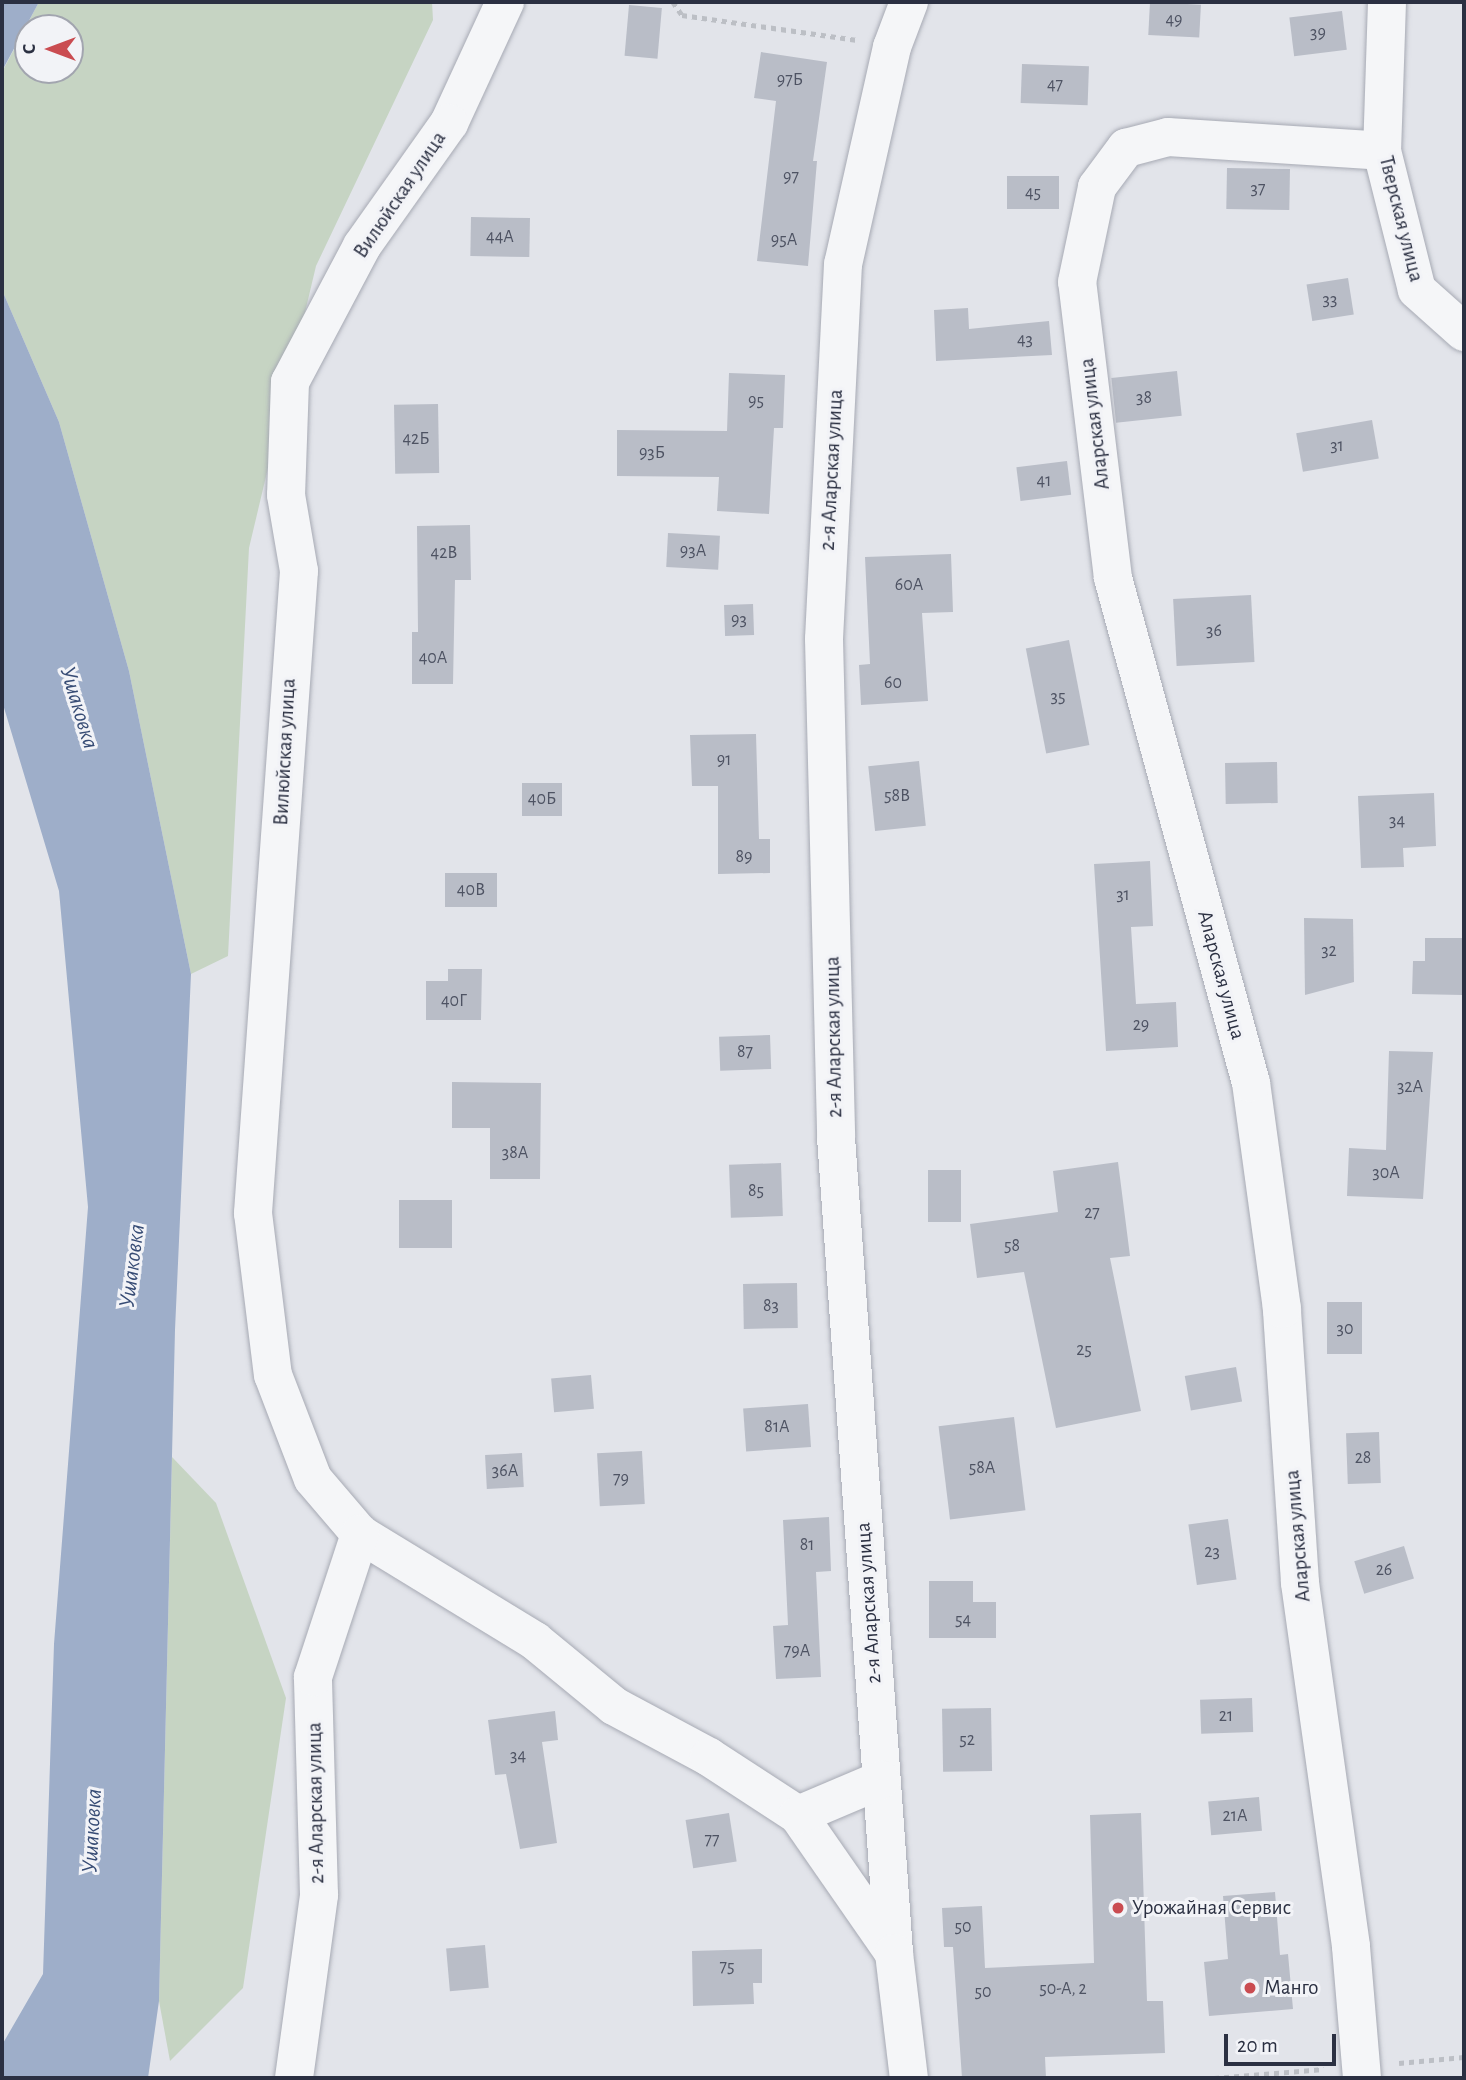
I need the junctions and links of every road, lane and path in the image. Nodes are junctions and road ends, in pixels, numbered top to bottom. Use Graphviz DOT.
graph roads {
  1 [pos="505,2"];
  2 [pos="673,2"];
  3 [pos="909,2"];
  4 [pos="1387,2"];
  5 [pos="892,47"];
  6 [pos="1382,151"];
  7 [pos="1464,332"];
  8 [pos="360,1534"];
  9 [pos="881,1780"];
  10 [pos="798,1815"];
  11 [pos="894,1953"];
  12 [pos="294,2078"];
  13 [pos="909,2078"];
  14 [pos="1362,2078"];
  1 -- 8 [label="street, Вилюйская улица"];
  2 -- 5 [label="path"];
  3 -- 5 [label="street, 2-я Аларская улица"];
  4 -- 6 [label="street, Тверская улица"];
  5 -- 9 [label="street, 2-я Аларская улица"];
  6 -- 7 [label="street, Тверская улица"];
  6 -- 14 [label="street, Аларская улица"];
  8 -- 10 [label="street, Вилюйская улица"];
  8 -- 12 [label="street, 2-я Аларская улица"];
  9 -- 10 [label="street"];
  9 -- 11 [label="street, 2-я Аларская улица"];
  10 -- 11 [label="street"];
  11 -- 13 [label="street, 2-я Аларская улица"];
}
